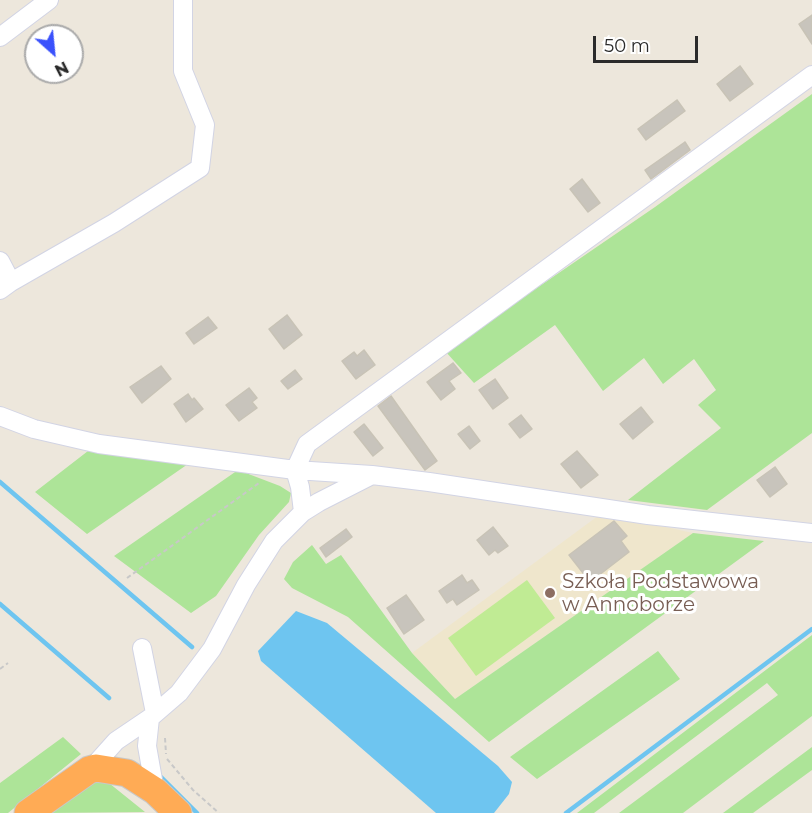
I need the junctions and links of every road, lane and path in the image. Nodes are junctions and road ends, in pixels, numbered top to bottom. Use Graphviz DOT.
graph roads {
  1 [pos="49,0"];
  2 [pos="183,0"];
  3 [pos="0,37"];
  4 [pos="812,75"];
  5 [pos="0,261"];
  6 [pos="5,286"];
  7 [pos="0,416"];
  8 [pos="273,467"];
  9 [pos="295,470"];
  10 [pos="372,475"];
  11 [pos="303,512"];
  12 [pos="812,533"];
  13 [pos="127,578"];
  14 [pos="142,648"];
  15 [pos="8,663"];
  16 [pos="0,669"];
  17 [pos="152,716"];
  18 [pos="165,738"];
  19 [pos="96,768"];
  20 [pos="155,790"];
  21 [pos="28,813"];
  22 [pos="178,813"];
  23 [pos="219,813"];
  1 -- 3 [label="street"];
  2 -- 6 [label="street"];
  4 -- 9 [label="street"];
  5 -- 6 [label="street"];
  7 -- 8 [label="street"];
  8 -- 9 [label="street"];
  8 -- 13 [label="path"];
  9 -- 10 [label="street"];
  9 -- 11 [label="street"];
  10 -- 11 [label="street"];
  10 -- 12 [label="street"];
  11 -- 17 [label="street"];
  14 -- 17 [label="street"];
  15 -- 16 [label="path"];
  17 -- 19 [label="street"];
  17 -- 20 [label="street"];
  18 -- 23 [label="path"];
  19 -- 20 [label="highway"];
  19 -- 21 [label="highway"];
  20 -- 22 [label="highway"];
}
